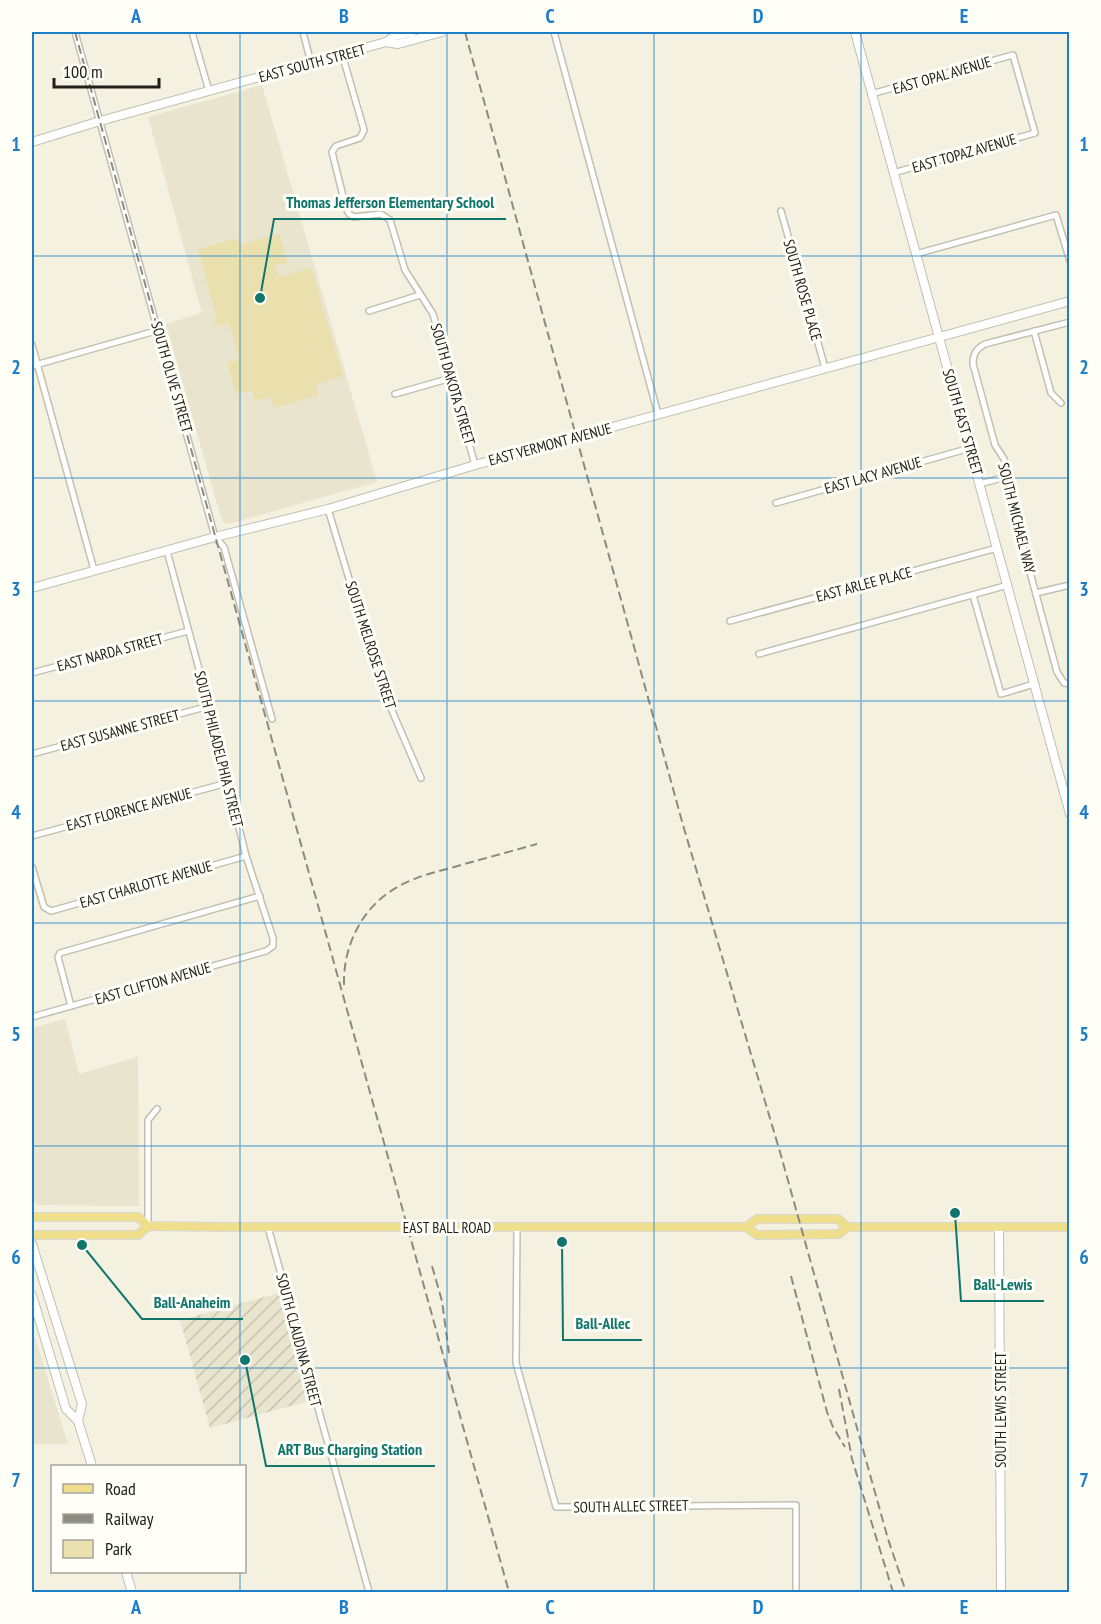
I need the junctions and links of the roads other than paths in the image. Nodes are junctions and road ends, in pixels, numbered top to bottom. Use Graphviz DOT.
graph roads {
  1 [pos="75,32"];
  2 [pos="192,32"];
  3 [pos="303,32"];
  4 [pos="412,32"];
  5 [pos="442,32"];
  6 [pos="554,32"];
  7 [pos="855,32"];
  8 [pos="386,42"];
  9 [pos="342,54"];
  10 [pos="312,63"];
  11 [pos="209,91"];
  12 [pos="871,94"];
  13 [pos="100,122"];
  14 [pos="1035,133"];
  15 [pos="32,142"];
  16 [pos="893,173"];
  17 [pos="781,212"];
  18 [pos="916,254"];
  19 [pos="1070,261"];
  20 [pos="420,295"];
  21 [pos="1070,301"];
  22 [pos="369,311"];
  23 [pos="1070,322"];
  24 [pos="159,330"];
  25 [pos="1034,331"];
  26 [pos="939,338"];
  27 [pos="32,345"];
  28 [pos="34,365"];
  29 [pos="825,368"];
  30 [pos="451,378"];
  31 [pos="395,394"];
  32 [pos="1062,403"];
  33 [pos="658,414"];
  34 [pos="970,448"];
  35 [pos="476,465"];
  36 [pos="1009,476"];
  37 [pos="980,484"];
  38 [pos="776,502"];
  39 [pos="328,509"];
  40 [pos="215,537"];
  41 [pos="998,548"];
  42 [pos="166,551"];
  43 [pos="94,570"];
  44 [pos="1008,585"];
  45 [pos="1070,585"];
  46 [pos="32,588"];
  47 [pos="1036,593"];
  48 [pos="973,595"];
  49 [pos="730,621"];
  50 [pos="188,631"];
  51 [pos="759,654"];
  52 [pos="32,673"];
  53 [pos="1067,683"];
  54 [pos="1034,684"];
  55 [pos="208,706"];
  56 [pos="272,719"];
  57 [pos="32,754"];
  58 [pos="422,778"];
  59 [pos="227,783"];
  60 [pos="1067,796"];
  61 [pos="1070,814"];
  62 [pos="32,836"];
  63 [pos="246,856"];
  64 [pos="32,867"];
  65 [pos="34,882"];
  66 [pos="260,896"];
  67 [pos="273,946"];
  68 [pos="71,1006"];
  69 [pos="32,1017"];
  70 [pos="157,1109"];
  71 [pos="32,1217"];
  72 [pos="148,1226"];
  73 [pos="268,1227"];
  74 [pos="517,1227"];
  75 [pos="746,1227"];
  76 [pos="848,1227"];
  77 [pos="999,1227"];
  78 [pos="1070,1227"];
  79 [pos="32,1235"];
  80 [pos="32,1244"];
  81 [pos="32,1295"];
  82 [pos="78,1421"];
  83 [pos="91,1465"];
  84 [pos="126,1573"];
  85 [pos="132,1593"];
  86 [pos="369,1593"];
  87 [pos="796,1593"];
  88 [pos="1001,1593"];
  1 -- 13 [label="street, SOUTH OLIVE STREET"];
  2 -- 11 [label="street"];
  3 -- 10 [label="street"];
  4 -- 8 [label="street, EAST SOUTH STREET"];
  5 -- 8 [label="street, EAST SOUTH STREET"];
  6 -- 33 [label="street"];
  7 -- 12 [label="street, SOUTH EAST STREET"];
  8 -- 9 [label="street, EAST SOUTH STREET"];
  9 -- 10 [label="street, EAST SOUTH STREET"];
  9 -- 20 [label="street, SOUTH DAKOTA STREET"];
  10 -- 11 [label="street, EAST SOUTH STREET"];
  11 -- 13 [label="street, EAST SOUTH STREET"];
  12 -- 14 [label="street, EAST OPAL AVENUE"];
  12 -- 16 [label="street, SOUTH EAST STREET"];
  13 -- 15 [label="street, EAST SOUTH STREET"];
  13 -- 24 [label="street, SOUTH OLIVE STREET"];
  14 -- 16 [label="street, EAST TOPAZ AVENUE"];
  16 -- 18 [label="street, SOUTH EAST STREET"];
  17 -- 29 [label="street, SOUTH ROSE PLACE"];
  18 -- 19 [label="street"];
  18 -- 26 [label="street, SOUTH EAST STREET"];
  20 -- 22 [label="street"];
  20 -- 30 [label="street, SOUTH DAKOTA STREET"];
  21 -- 26 [label="street, EAST VERMONT AVENUE"];
  23 -- 25 [label="street"];
  24 -- 28 [label="street"];
  24 -- 40 [label="street, SOUTH OLIVE STREET"];
  25 -- 32 [label="street"];
  25 -- 36 [label="street, SOUTH MICHAEL WAY"];
  26 -- 29 [label="street, EAST VERMONT AVENUE"];
  26 -- 34 [label="street, SOUTH EAST STREET"];
  27 -- 28 [label="street"];
  28 -- 43 [label="street"];
  29 -- 33 [label="street, EAST VERMONT AVENUE"];
  30 -- 31 [label="street"];
  30 -- 35 [label="street, SOUTH DAKOTA STREET"];
  33 -- 35 [label="street, EAST VERMONT AVENUE"];
  34 -- 37 [label="street, SOUTH EAST STREET"];
  34 -- 38 [label="street, EAST LACY AVENUE"];
  35 -- 39 [label="street, EAST VERMONT AVENUE"];
  36 -- 37 [label="street"];
  36 -- 47 [label="street, SOUTH MICHAEL WAY"];
  37 -- 41 [label="street, SOUTH EAST STREET"];
  39 -- 40 [label="street, EAST VERMONT AVENUE"];
  39 -- 58 [label="street, SOUTH MELROSE STREET"];
  40 -- 42 [label="street, EAST VERMONT AVENUE"];
  40 -- 56 [label="street, SOUTH OLIVE STREET"];
  41 -- 44 [label="street, SOUTH EAST STREET"];
  41 -- 49 [label="street, EAST ARLEE PLACE"];
  42 -- 43 [label="street, EAST VERMONT AVENUE"];
  42 -- 50 [label="street, SOUTH PHILADELPHIA STREET"];
  43 -- 46 [label="street, EAST VERMONT AVENUE"];
  44 -- 48 [label="street"];
  44 -- 54 [label="street, SOUTH EAST STREET"];
  45 -- 47 [label="street"];
  47 -- 53 [label="street, SOUTH MICHAEL WAY"];
  48 -- 51 [label="street"];
  48 -- 54 [label="street"];
  50 -- 52 [label="street, EAST NARDA STREET"];
  50 -- 55 [label="street, SOUTH PHILADELPHIA STREET"];
  54 -- 60 [label="street, SOUTH EAST STREET"];
  55 -- 57 [label="street, EAST SUSANNE STREET"];
  55 -- 59 [label="street, SOUTH PHILADELPHIA STREET"];
  59 -- 62 [label="street, EAST FLORENCE AVENUE"];
  59 -- 63 [label="street, SOUTH PHILADELPHIA STREET"];
  60 -- 61 [label="street, SOUTH EAST STREET"];
  63 -- 65 [label="street, EAST CHARLOTTE AVENUE"];
  63 -- 66 [label="street, SOUTH PHILADELPHIA STREET"];
  64 -- 65 [label="street"];
  66 -- 67 [label="street, SOUTH PHILADELPHIA STREET"];
  66 -- 68 [label="street"];
  67 -- 68 [label="street, EAST CLIFTON AVENUE"];
  68 -- 69 [label="street, EAST CLIFTON AVENUE"];
  70 -- 72 [label="street"];
  71 -- 72 [label="main road, EAST BALL ROAD"];
  72 -- 73 [label="main road, EAST BALL ROAD"];
  72 -- 79 [label="main road, EAST BALL ROAD"];
  73 -- 74 [label="main road, EAST BALL ROAD"];
  73 -- 86 [label="street, SOUTH CLAUDINA STREET"];
  74 -- 75 [label="main road, EAST BALL ROAD"];
  74 -- 87 [label="street, SOUTH ALLEC STREET"];
  75 -- 76 [label="main road, EAST BALL ROAD"];
  75 -- 76 [label="main road, EAST BALL ROAD"];
  76 -- 77 [label="main road, EAST BALL ROAD"];
  77 -- 78 [label="main road, EAST BALL ROAD"];
  77 -- 88 [label="street, SOUTH LEWIS STREET"];
  80 -- 82 [label="street"];
  81 -- 82 [label="street"];
  82 -- 83 [label="street"];
  84 -- 85 [label="street"];
}
